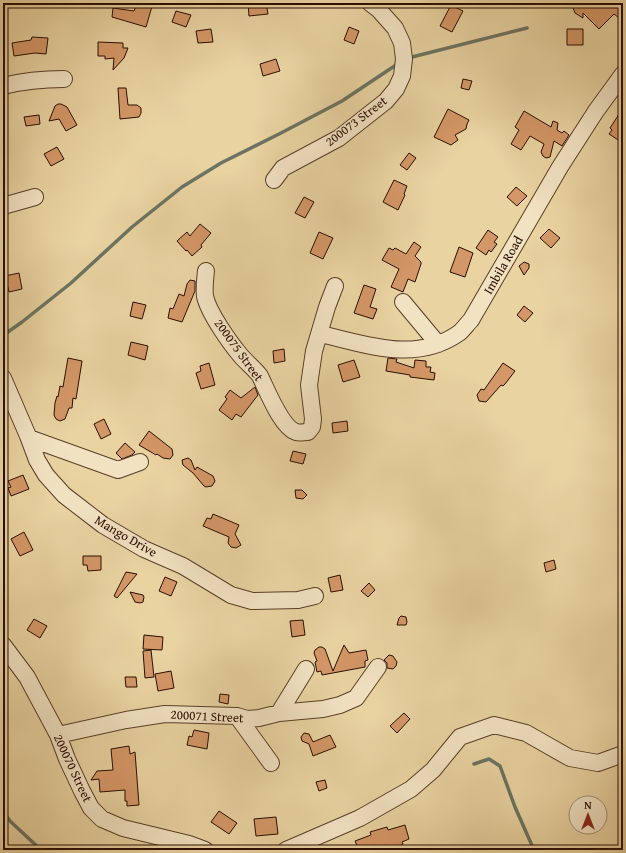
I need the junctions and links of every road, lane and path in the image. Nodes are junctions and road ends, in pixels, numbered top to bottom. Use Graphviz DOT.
graph roads {
  1 [pos="370,3"];
  2 [pos="623,74"];
  3 [pos="64,79"];
  4 [pos="3,86"];
  5 [pos="274,180"];
  6 [pos="35,198"];
  7 [pos="3,206"];
  8 [pos="206,271"];
  9 [pos="335,286"];
  10 [pos="403,302"];
  11 [pos="320,334"];
  12 [pos="438,344"];
  13 [pos="3,378"];
  14 [pos="29,438"];
  15 [pos="140,462"];
  16 [pos="315,596"];
  17 [pos="3,644"];
  18 [pos="378,668"];
  19 [pos="306,669"];
  20 [pos="279,712"];
  21 [pos="237,716"];
  22 [pos="58,735"];
  23 [pos="623,754"];
  24 [pos="270,763"];
  25 [pos="205,850"];
  26 [pos="286,850"];
  1 -- 5 [label="street, 200073 Street"];
  2 -- 12 [label="street, Imbila Road"];
  3 -- 4 [label="street"];
  6 -- 7 [label="street"];
  8 -- 11 [label="street, 200075 Street"];
  9 -- 11 [label="street"];
  10 -- 12 [label="street"];
  11 -- 12 [label="street, Imbila Road"];
  13 -- 14 [label="street, Mango Drive"];
  14 -- 15 [label="street"];
  14 -- 16 [label="street, Mango Drive"];
  17 -- 22 [label="street, 200070 Street"];
  18 -- 20 [label="street, 200071 Street"];
  19 -- 20 [label="street"];
  20 -- 21 [label="street, 200071 Street"];
  21 -- 22 [label="street, 200071 Street"];
  21 -- 24 [label="street"];
  22 -- 25 [label="street, 200070 Street"];
  23 -- 26 [label="street"];
}
